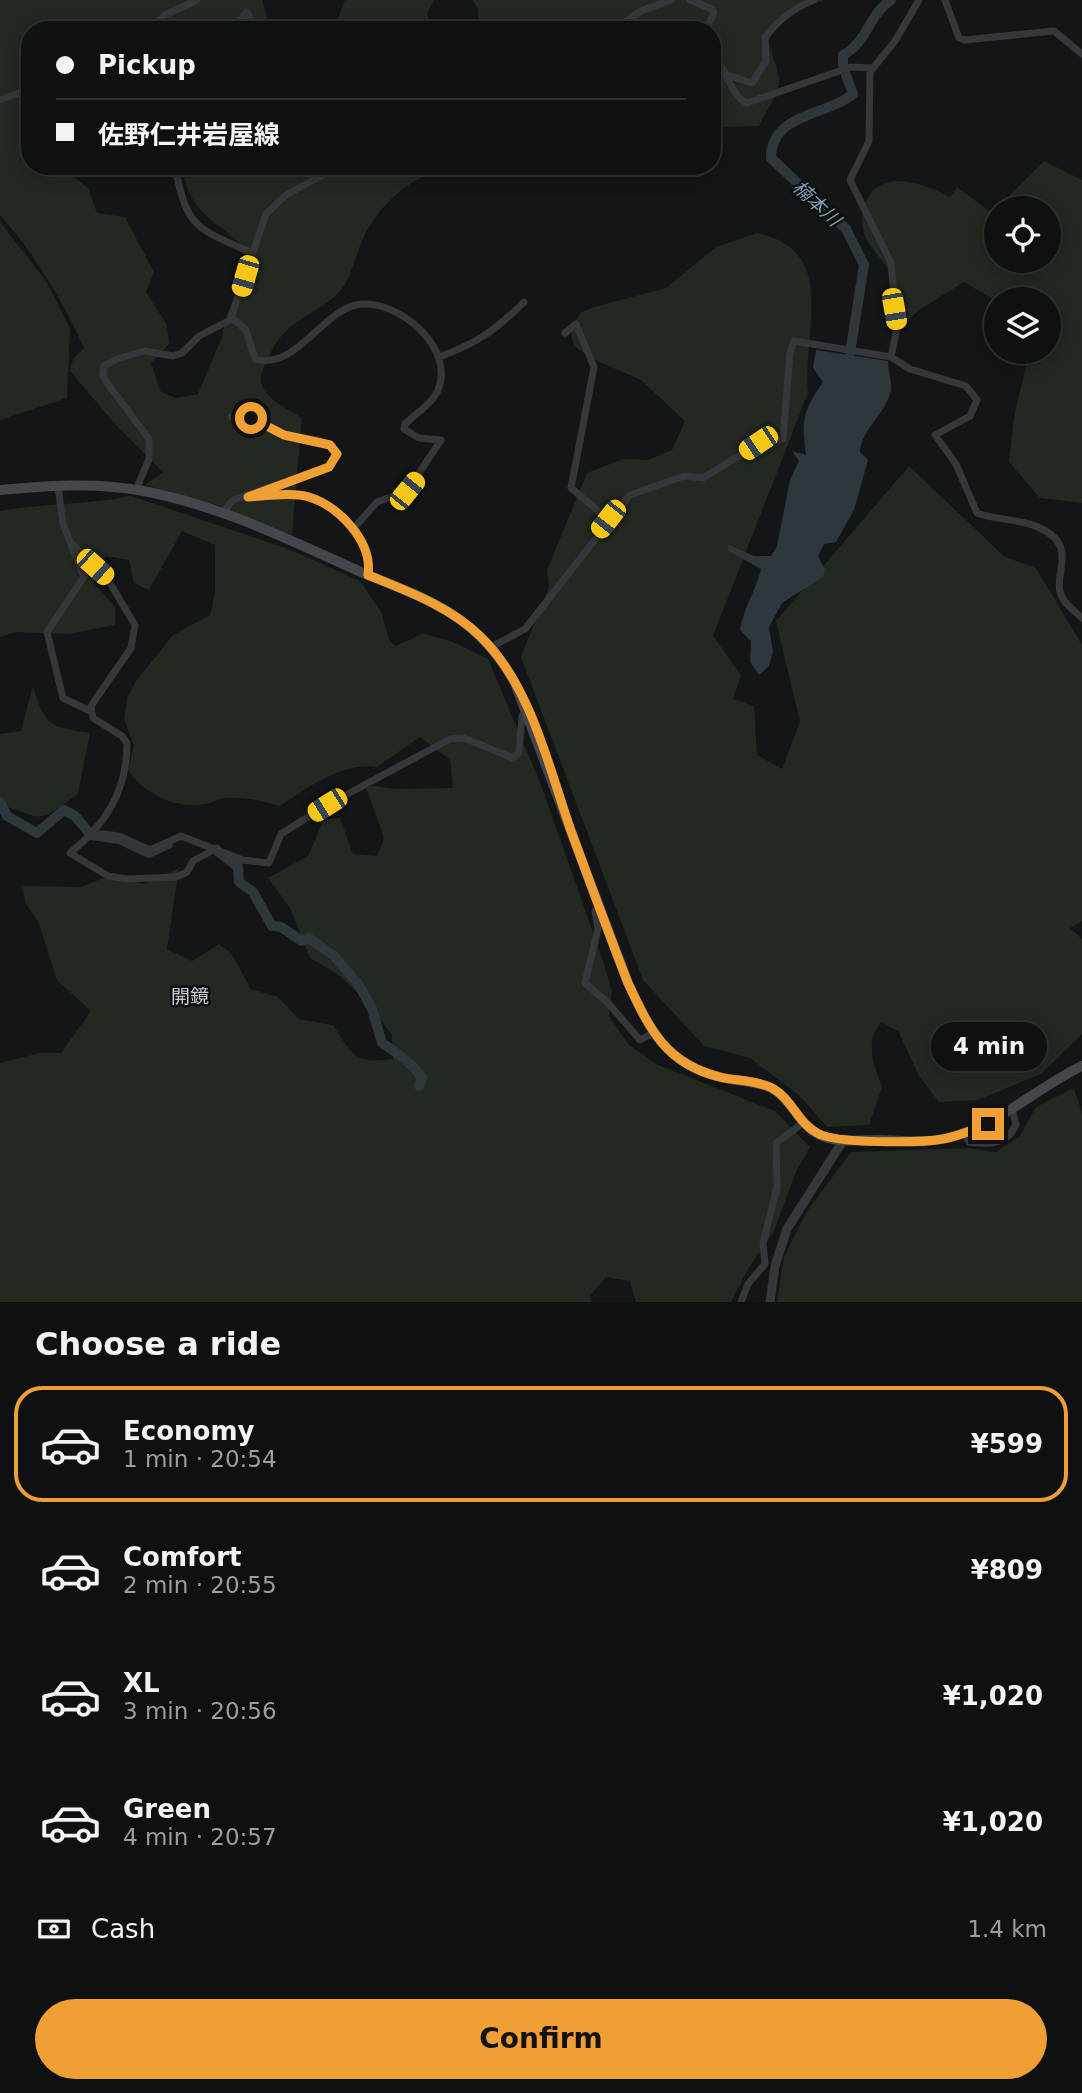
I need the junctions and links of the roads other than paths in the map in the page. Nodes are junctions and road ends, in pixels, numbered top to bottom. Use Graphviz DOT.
graph roads {
  1 [pos="197,0"];
  2 [pos="671,0"];
  3 [pos="690,0"];
  4 [pos="814,0"];
  5 [pos="919,0"];
  6 [pos="945,0"];
  7 [pos="159,21"];
  8 [pos="626,21"];
  9 [pos="710,21"];
  10 [pos="1082,54"];
  11 [pos="721,68"];
  12 [pos="873,68"];
  13 [pos="727,75"];
  14 [pos="21,92"];
  15 [pos="0,100"];
  16 [pos="177,175"];
  17 [pos="326,175"];
  18 [pos="252,253"];
  19 [pos="523,302"];
  20 [pos="231,317"];
  21 [pos="565,332"];
  22 [pos="439,357"];
  23 [pos="891,357"];
  24 [pos="230,417"];
  25 [pos="58,486"];
  26 [pos="0,490"];
  27 [pos="136,490"];
  28 [pos="248,497"];
  29 [pos="223,512"];
  30 [pos="608,519"];
  31 [pos="354,528"];
  32 [pos="71,543"];
  33 [pos="368,575"];
  34 [pos="1082,618"];
  35 [pos="491,647"];
  36 [pos="90,711"];
  37 [pos="528,712"];
  38 [pos="92,835"];
  39 [pos="215,850"];
  40 [pos="599,908"];
  41 [pos="653,1033"];
  42 [pos="1082,1066"];
  43 [pos="1012,1108"];
  44 [pos="803,1123"];
  45 [pos="964,1133"];
  46 [pos="844,1139"];
  47 [pos="741,1302"];
  48 [pos="770,1302"];
  1 -- 7 [label="street"];
  2 -- 8 [label="street"];
  3 -- 9 [label="street"];
  4 -- 13 [label="street"];
  5 -- 12 [label="street"];
  6 -- 10 [label="street"];
  11 -- 13 [label="street"];
  12 -- 13 [label="street"];
  12 -- 23 [label="street"];
  14 -- 15 [label="street"];
  16 -- 18 [label="street"];
  17 -- 18 [label="street"];
  18 -- 20 [label="street"];
  19 -- 22 [label="street"];
  20 -- 22 [label="street"];
  20 -- 27 [label="street"];
  21 -- 30 [label="street"];
  22 -- 31 [label="street"];
  23 -- 30 [label="street"];
  23 -- 34 [label="street"];
  24 -- 28 [label="street"];
  25 -- 26 [label="main road"];
  25 -- 27 [label="main road"];
  25 -- 32 [label="street"];
  27 -- 29 [label="main road"];
  28 -- 29 [label="street"];
  28 -- 31 [label="street"];
  29 -- 33 [label="main road"];
  30 -- 35 [label="street"];
  31 -- 33 [label="street"];
  32 -- 36 [label="street"];
  32 -- 36 [label="street"];
  33 -- 35 [label="main road"];
  35 -- 37 [label="main road"];
  36 -- 38 [label="street"];
  37 -- 39 [label="street"];
  37 -- 40 [label="main road"];
  38 -- 39 [label="street"];
  38 -- 39 [label="street"];
  40 -- 41 [label="main road"];
  40 -- 41 [label="street"];
  41 -- 44 [label="main road"];
  42 -- 43 [label="main road"];
  43 -- 45 [label="main road"];
  43 -- 45 [label="street"];
  44 -- 46 [label="main road"];
  44 -- 47 [label="street"];
  45 -- 46 [label="main road"];
  46 -- 48 [label="street"];
}
